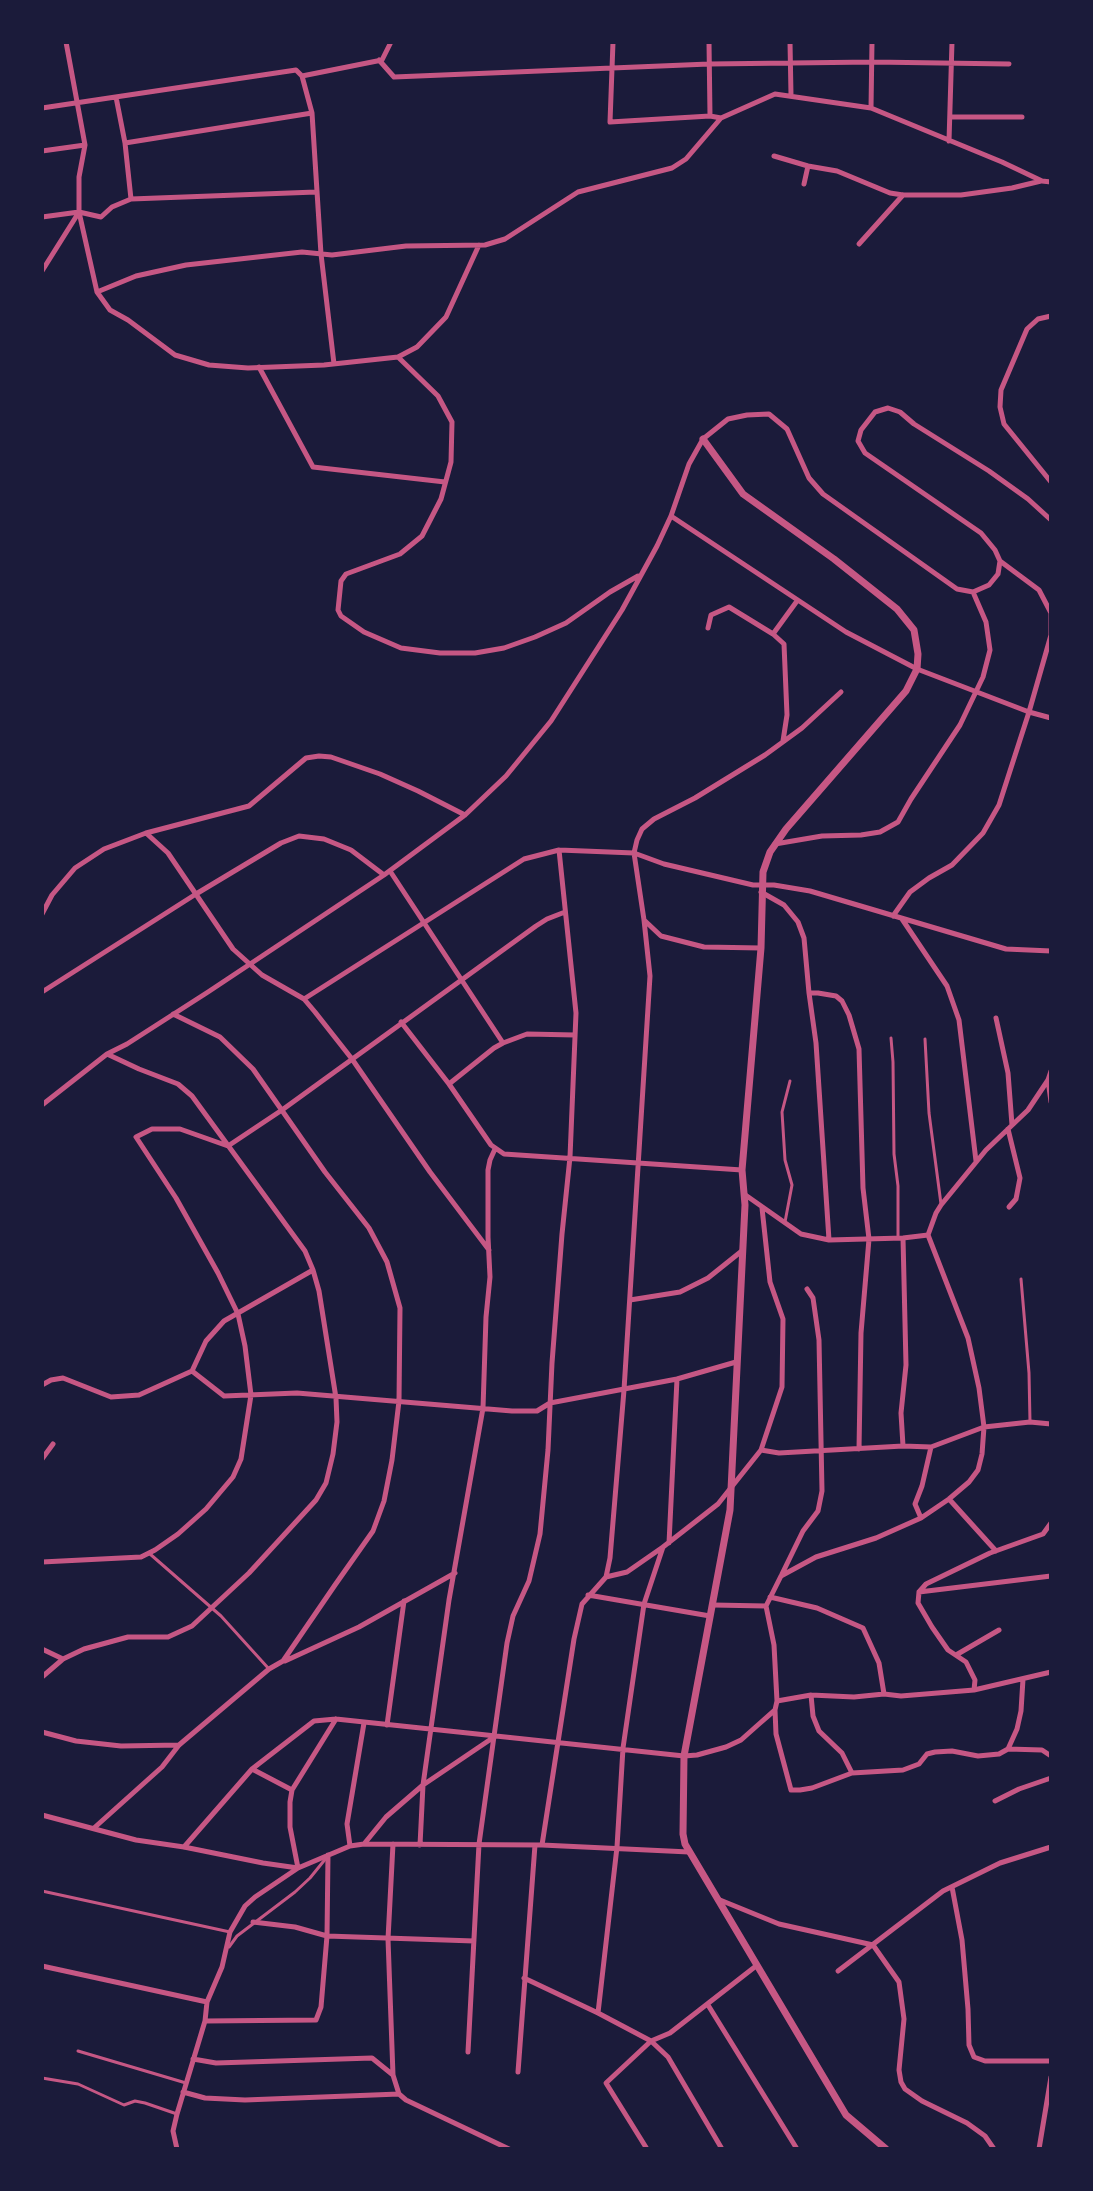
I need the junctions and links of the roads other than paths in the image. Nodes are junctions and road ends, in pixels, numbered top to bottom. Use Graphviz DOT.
graph roads {
  1 [pos="66,42"];
  2 [pos="391,42"];
  3 [pos="613,42"];
  4 [pos="709,42"];
  5 [pos="790,42"];
  6 [pos="872,42"];
  7 [pos="951,42"];
  8 [pos="379,60"];
  9 [pos="873,62"];
  10 [pos="709,64"];
  11 [pos="791,64"];
  12 [pos="951,64"];
  13 [pos="1009,64"];
  14 [pos="612,68"];
  15 [pos="302,76"];
  16 [pos="791,95"];
  17 [pos="116,96"];
  18 [pos="79,102"];
  19 [pos="42,108"];
  20 [pos="871,108"];
  21 [pos="312,113"];
  22 [pos="710,116"];
  23 [pos="950,117"];
  24 [pos="1022,117"];
  25 [pos="721,118"];
  26 [pos="949,141"];
  27 [pos="125,143"];
  28 [pos="86,145"];
  29 [pos="42,151"];
  30 [pos="774,156"];
  31 [pos="808,166"];
  32 [pos="1042,181"];
  33 [pos="1051,182"];
  34 [pos="804,184"];
  35 [pos="316,192"];
  36 [pos="903,195"];
  37 [pos="131,199"];
  38 [pos="79,212"];
  39 [pos="42,217"];
  40 [pos="859,244"];
  41 [pos="479,245"];
  42 [pos="321,254"];
  43 [pos="42,271"];
  44 [pos="97,292"];
  45 [pos="1051,316"];
  46 [pos="398,357"];
  47 [pos="334,364"];
  48 [pos="259,367"];
  49 [pos="703,439"];
  50 [pos="445,482"];
  51 [pos="1051,482"];
  52 [pos="671,516"];
  53 [pos="1051,520"];
  54 [pos="1000,561"];
  55 [pos="639,576"];
  56 [pos="973,592"];
  57 [pos="797,601"];
  58 [pos="708,628"];
  59 [pos="773,634"];
  60 [pos="917,669"];
  61 [pos="840,692"];
  62 [pos="976,692"];
  63 [pos="1029,712"];
  64 [pos="1051,718"];
  65 [pos="783,741"];
  66 [pos="465,815"];
  67 [pos="146,833"];
  68 [pos="775,844"];
  69 [pos="558,850"];
  70 [pos="634,853"];
  71 [pos="387,873"];
  72 [pos="761,889"];
  73 [pos="196,894"];
  74 [pos="565,912"];
  75 [pos="42,914"];
  76 [pos="893,916"];
  77 [pos="902,919"];
  78 [pos="644,920"];
  79 [pos="423,923"];
  80 [pos="761,948"];
  81 [pos="1051,951"];
  82 [pos="249,965"];
  83 [pos="461,980"];
  84 [pos="42,992"];
  85 [pos="809,993"];
  86 [pos="304,999"];
  87 [pos="173,1014"];
  88 [pos="996,1018"];
  89 [pos="401,1023"];
  90 [pos="575,1035"];
  91 [pos="891,1038"];
  92 [pos="925,1039"];
  93 [pos="504,1043"];
  94 [pos="107,1054"];
  95 [pos="352,1059"];
  96 [pos="1051,1071"];
  97 [pos="1048,1080"];
  98 [pos="790,1081"];
  99 [pos="449,1084"];
  100 [pos="1051,1102"];
  101 [pos="42,1105"];
  102 [pos="282,1110"];
  103 [pos="1010,1127"];
  104 [pos="228,1146"];
  105 [pos="495,1149"];
  106 [pos="570,1157"];
  107 [pos="976,1161"];
  108 [pos="638,1162"];
  109 [pos="742,1170"];
  110 [pos="744,1194"];
  111 [pos="942,1205"];
  112 [pos="1009,1207"];
  113 [pos="762,1208"];
  114 [pos="784,1224"];
  115 [pos="928,1235"];
  116 [pos="900,1238"];
  117 [pos="869,1239"];
  118 [pos="829,1240"];
  119 [pos="489,1250"];
  120 [pos="743,1250"];
  121 [pos="313,1270"];
  122 [pos="1021,1279"];
  123 [pos="807,1289"];
  124 [pos="630,1300"];
  125 [pos="238,1314"];
  126 [pos="736,1362"];
  127 [pos="192,1371"];
  128 [pos="677,1379"];
  129 [pos="42,1385"];
  130 [pos="624,1390"];
  131 [pos="251,1395"];
  132 [pos="336,1398"];
  133 [pos="399,1401"];
  134 [pos="550,1403"];
  135 [pos="483,1408"];
  136 [pos="1030,1422"];
  137 [pos="1051,1424"];
  138 [pos="984,1427"];
  139 [pos="53,1444"];
  140 [pos="903,1446"];
  141 [pos="931,1447"];
  142 [pos="859,1449"];
  143 [pos="761,1450"];
  144 [pos="822,1450"];
  145 [pos="42,1459"];
  146 [pos="730,1489"];
  147 [pos="949,1499"];
  148 [pos="921,1518"];
  149 [pos="1051,1523"];
  150 [pos="669,1543"];
  151 [pos="663,1547"];
  152 [pos="996,1551"];
  153 [pos="148,1553"];
  154 [pos="42,1562"];
  155 [pos="455,1574"];
  156 [pos="781,1576"];
  157 [pos="1051,1576"];
  158 [pos="606,1577"];
  159 [pos="919,1592"];
  160 [pos="588,1595"];
  161 [pos="770,1597"];
  162 [pos="404,1601"];
  163 [pos="644,1604"];
  164 [pos="713,1605"];
  165 [pos="766,1606"];
  166 [pos="211,1608"];
  167 [pos="710,1616"];
  168 [pos="999,1630"];
  169 [pos="42,1649"];
  170 [pos="956,1655"];
  171 [pos="63,1659"];
  172 [pos="284,1661"];
  173 [pos="269,1669"];
  174 [pos="1051,1672"];
  175 [pos="42,1677"];
  176 [pos="1023,1679"];
  177 [pos="974,1690"];
  178 [pos="884,1694"];
  179 [pos="811,1695"];
  180 [pos="777,1701"];
  181 [pos="775,1710"];
  182 [pos="336,1719"];
  183 [pos="364,1722"];
  184 [pos="387,1725"];
  185 [pos="431,1730"];
  186 [pos="42,1732"];
  187 [pos="494,1737"];
  188 [pos="558,1741"];
  189 [pos="179,1745"];
  190 [pos="623,1748"];
  191 [pos="1008,1749"];
  192 [pos="684,1756"];
  193 [pos="1051,1756"];
  194 [pos="252,1769"];
  195 [pos="852,1773"];
  196 [pos="1051,1778"];
  197 [pos="423,1785"];
  198 [pos="292,1790"];
  199 [pos="995,1801"];
  200 [pos="42,1815"];
  201 [pos="94,1828"];
  202 [pos="364,1844"];
  203 [pos="393,1844"];
  204 [pos="479,1844"];
  205 [pos="420,1845"];
  206 [pos="535,1845"];
  207 [pos="542,1845"];
  208 [pos="350,1846"];
  209 [pos="1051,1846"];
  210 [pos="184,1847"];
  211 [pos="617,1847"];
  212 [pos="689,1852"];
  213 [pos="328,1855"];
  214 [pos="298,1868"];
  215 [pos="952,1887"];
  216 [pos="42,1891"];
  217 [pos="720,1900"];
  218 [pos="253,1922"];
  219 [pos="230,1932"];
  220 [pos="327,1936"];
  221 [pos="388,1939"];
  222 [pos="474,1941"];
  223 [pos="873,1945"];
  224 [pos="228,1948"];
  225 [pos="42,1966"];
  226 [pos="756,1966"];
  227 [pos="838,1971"];
  228 [pos="524,1978"];
  229 [pos="207,2002"];
  230 [pos="708,2006"];
  231 [pos="598,2013"];
  232 [pos="205,2022"];
  233 [pos="651,2041"];
  234 [pos="78,2051"];
  235 [pos="468,2052"];
  236 [pos="193,2059"];
  237 [pos="1051,2061"];
  238 [pos="518,2072"];
  239 [pos="393,2075"];
  240 [pos="1051,2077"];
  241 [pos="42,2078"];
  242 [pos="186,2083"];
  243 [pos="1050,2089"];
  244 [pos="183,2091"];
  245 [pos="399,2094"];
  246 [pos="177,2114"];
  247 [pos="177,2149"];
  248 [pos="509,2149"];
  249 [pos="647,2149"];
  250 [pos="722,2149"];
  251 [pos="797,2149"];
  252 [pos="886,2149"];
  253 [pos="994,2149"];
  254 [pos="1039,2149"];
  1 -- 18 [label="street"];
  2 -- 8 [label="street"];
  3 -- 14 [label="street"];
  4 -- 10 [label="street"];
  5 -- 11 [label="street"];
  6 -- 9 [label="street"];
  7 -- 12 [label="street"];
  8 -- 14 [label="street"];
  8 -- 15 [label="street"];
  9 -- 11 [label="street"];
  9 -- 12 [label="street"];
  9 -- 20 [label="street"];
  10 -- 11 [label="street"];
  10 -- 14 [label="street"];
  10 -- 22 [label="street"];
  11 -- 16 [label="street"];
  12 -- 13 [label="street"];
  12 -- 23 [label="street"];
  14 -- 22 [label="street"];
  15 -- 17 [label="street"];
  15 -- 21 [label="street"];
  16 -- 20 [label="street"];
  16 -- 25 [label="street"];
  17 -- 18 [label="street"];
  17 -- 27 [label="street"];
  18 -- 19 [label="street"];
  18 -- 28 [label="street"];
  20 -- 26 [label="street"];
  21 -- 27 [label="street"];
  21 -- 35 [label="street"];
  22 -- 25 [label="street"];
  23 -- 24 [label="street"];
  23 -- 26 [label="street"];
  25 -- 41 [label="street"];
  26 -- 32 [label="street"];
  27 -- 37 [label="street"];
  28 -- 29 [label="street"];
  28 -- 38 [label="street"];
  30 -- 31 [label="street"];
  31 -- 34 [label="street"];
  31 -- 36 [label="street"];
  32 -- 33 [label="street"];
  32 -- 36 [label="street"];
  35 -- 37 [label="street"];
  35 -- 42 [label="street"];
  36 -- 40 [label="street"];
  37 -- 38 [label="street"];
  38 -- 39 [label="street"];
  38 -- 43 [label="street"];
  38 -- 44 [label="street"];
  41 -- 42 [label="street"];
  41 -- 46 [label="street"];
  42 -- 44 [label="street"];
  42 -- 47 [label="street"];
  44 -- 48 [label="street"];
  45 -- 51 [label="street"];
  46 -- 47 [label="street"];
  46 -- 50 [label="street"];
  47 -- 48 [label="street"];
  48 -- 50 [label="street"];
  49 -- 52 [label="street"];
  49 -- 56 [label="street"];
  49 -- 60 [label="street"];
  50 -- 55 [label="street"];
  52 -- 55 [label="street"];
  52 -- 57 [label="street"];
  53 -- 54 [label="street"];
  54 -- 56 [label="street"];
  54 -- 63 [label="street"];
  55 -- 66 [label="street"];
  56 -- 62 [label="street"];
  57 -- 59 [label="street"];
  57 -- 60 [label="street"];
  58 -- 59 [label="street"];
  59 -- 65 [label="street"];
  60 -- 62 [label="street"];
  60 -- 68 [label="street"];
  61 -- 65 [label="street"];
  62 -- 63 [label="street"];
  62 -- 68 [label="street"];
  63 -- 64 [label="street"];
  63 -- 76 [label="street"];
  65 -- 70 [label="street"];
  66 -- 67 [label="street"];
  66 -- 71 [label="street"];
  67 -- 73 [label="street"];
  67 -- 75 [label="street"];
  68 -- 72 [label="street"];
  69 -- 70 [label="street"];
  69 -- 74 [label="street"];
  69 -- 79 [label="street"];
  70 -- 72 [label="street"];
  70 -- 78 [label="street"];
  71 -- 73 [label="street"];
  71 -- 79 [label="street"];
  71 -- 82 [label="street"];
  72 -- 76 [label="street"];
  72 -- 80 [label="street"];
  72 -- 85 [label="street"];
  73 -- 82 [label="street"];
  73 -- 84 [label="street"];
  74 -- 83 [label="street"];
  74 -- 90 [label="street"];
  76 -- 77 [label="street"];
  77 -- 81 [label="street"];
  77 -- 107 [label="street"];
  78 -- 80 [label="street"];
  78 -- 108 [label="street"];
  79 -- 83 [label="street"];
  79 -- 86 [label="street"];
  80 -- 109 [label="street"];
  82 -- 86 [label="street"];
  82 -- 87 [label="street"];
  83 -- 89 [label="street"];
  83 -- 93 [label="street"];
  85 -- 117 [label="street"];
  85 -- 118 [label="street"];
  86 -- 95 [label="street"];
  87 -- 94 [label="street"];
  87 -- 102 [label="street"];
  88 -- 103 [label="street"];
  89 -- 95 [label="street"];
  89 -- 99 [label="street"];
  90 -- 93 [label="street"];
  90 -- 106 [label="street"];
  91 -- 116 [label="lane"];
  92 -- 111 [label="lane"];
  93 -- 99 [label="street"];
  94 -- 101 [label="street"];
  94 -- 104 [label="street"];
  95 -- 102 [label="street"];
  95 -- 119 [label="street"];
  96 -- 97 [label="street"];
  97 -- 100 [label="street"];
  97 -- 103 [label="street"];
  98 -- 114 [label="lane"];
  99 -- 105 [label="street"];
  102 -- 104 [label="street"];
  102 -- 133 [label="street"];
  103 -- 107 [label="street"];
  103 -- 112 [label="street"];
  104 -- 121 [label="street"];
  104 -- 125 [label="street"];
  105 -- 106 [label="street"];
  105 -- 119 [label="street"];
  106 -- 108 [label="street"];
  106 -- 134 [label="street"];
  107 -- 111 [label="street"];
  108 -- 109 [label="street"];
  108 -- 124 [label="street"];
  109 -- 110 [label="street"];
  110 -- 113 [label="street"];
  110 -- 120 [label="street"];
  111 -- 115 [label="street"];
  113 -- 114 [label="street"];
  113 -- 143 [label="street"];
  114 -- 118 [label="street"];
  115 -- 116 [label="street"];
  115 -- 138 [label="street"];
  116 -- 117 [label="street"];
  116 -- 140 [label="street"];
  117 -- 118 [label="street"];
  117 -- 142 [label="street"];
  119 -- 135 [label="street"];
  120 -- 124 [label="street"];
  120 -- 126 [label="street"];
  121 -- 125 [label="street"];
  121 -- 132 [label="street"];
  122 -- 136 [label="lane"];
  123 -- 144 [label="street"];
  124 -- 130 [label="street"];
  125 -- 127 [label="street"];
  125 -- 131 [label="street"];
  126 -- 128 [label="street"];
  126 -- 146 [label="street"];
  127 -- 129 [label="street"];
  127 -- 131 [label="street"];
  128 -- 130 [label="street"];
  128 -- 150 [label="street"];
  130 -- 134 [label="street"];
  130 -- 158 [label="street"];
  131 -- 132 [label="street"];
  131 -- 153 [label="street"];
  132 -- 133 [label="street"];
  132 -- 166 [label="street"];
  133 -- 135 [label="street"];
  133 -- 172 [label="street"];
  134 -- 135 [label="street"];
  134 -- 187 [label="street"];
  135 -- 155 [label="street"];
  136 -- 137 [label="street"];
  136 -- 138 [label="street"];
  138 -- 141 [label="street"];
  138 -- 147 [label="street"];
  139 -- 145 [label="street"];
  140 -- 141 [label="street"];
  140 -- 142 [label="street"];
  141 -- 148 [label="street"];
  142 -- 144 [label="street"];
  143 -- 144 [label="street"];
  143 -- 146 [label="street"];
  144 -- 156 [label="street"];
  146 -- 150 [label="street"];
  146 -- 164 [label="street"];
  147 -- 148 [label="street"];
  147 -- 152 [label="street"];
  148 -- 156 [label="street"];
  149 -- 152 [label="street"];
  150 -- 151 [label="street"];
  151 -- 158 [label="street"];
  151 -- 163 [label="street"];
  152 -- 159 [label="street"];
  153 -- 154 [label="street"];
  153 -- 166 [label="lane"];
  155 -- 162 [label="street"];
  155 -- 185 [label="street"];
  156 -- 161 [label="street"];
  157 -- 159 [label="street"];
  158 -- 160 [label="street"];
  159 -- 170 [label="street"];
  160 -- 163 [label="street"];
  160 -- 188 [label="street"];
  161 -- 165 [label="street"];
  161 -- 178 [label="street"];
  162 -- 172 [label="street"];
  162 -- 184 [label="street"];
  163 -- 167 [label="street"];
  163 -- 190 [label="street"];
  164 -- 165 [label="street"];
  164 -- 167 [label="street"];
  165 -- 180 [label="street"];
  166 -- 171 [label="street"];
  166 -- 173 [label="lane"];
  167 -- 192 [label="street"];
  168 -- 170 [label="street"];
  169 -- 171 [label="street"];
  170 -- 177 [label="street"];
  171 -- 175 [label="street"];
  172 -- 173 [label="street"];
  173 -- 189 [label="street"];
  174 -- 176 [label="street"];
  176 -- 177 [label="street"];
  176 -- 191 [label="street"];
  177 -- 178 [label="street"];
  178 -- 179 [label="street"];
  179 -- 180 [label="street"];
  179 -- 195 [label="street"];
  180 -- 181 [label="street"];
  181 -- 192 [label="street"];
  181 -- 195 [label="street"];
  182 -- 183 [label="street"];
  182 -- 194 [label="street"];
  182 -- 198 [label="street"];
  183 -- 184 [label="street"];
  183 -- 208 [label="street"];
  184 -- 185 [label="street"];
  185 -- 187 [label="street"];
  185 -- 197 [label="street"];
  186 -- 189 [label="street"];
  187 -- 188 [label="street"];
  187 -- 197 [label="street"];
  187 -- 204 [label="street"];
  188 -- 190 [label="street"];
  188 -- 207 [label="street"];
  189 -- 201 [label="street"];
  190 -- 192 [label="street"];
  190 -- 211 [label="street"];
  191 -- 193 [label="street"];
  191 -- 195 [label="street"];
  192 -- 212 [label="street"];
  194 -- 198 [label="street"];
  194 -- 210 [label="street"];
  196 -- 199 [label="street"];
  197 -- 202 [label="street"];
  197 -- 205 [label="street"];
  198 -- 214 [label="street"];
  200 -- 201 [label="street"];
  201 -- 210 [label="street"];
  202 -- 203 [label="street"];
  202 -- 208 [label="street"];
  203 -- 205 [label="street"];
  203 -- 221 [label="street"];
  204 -- 205 [label="street"];
  204 -- 206 [label="street"];
  204 -- 222 [label="street"];
  206 -- 207 [label="street"];
  206 -- 228 [label="street"];
  207 -- 211 [label="street"];
  208 -- 213 [label="street"];
  209 -- 215 [label="street"];
  210 -- 214 [label="street"];
  211 -- 212 [label="street"];
  211 -- 231 [label="street"];
  212 -- 217 [label="street"];
  213 -- 214 [label="street"];
  213 -- 218 [label="lane"];
  213 -- 220 [label="street"];
  214 -- 219 [label="street"];
  215 -- 223 [label="street"];
  215 -- 237 [label="street"];
  216 -- 219 [label="lane"];
  217 -- 223 [label="street"];
  217 -- 226 [label="street"];
  218 -- 220 [label="street"];
  218 -- 224 [label="lane"];
  219 -- 224 [label="street"];
  220 -- 221 [label="street"];
  220 -- 232 [label="street"];
  221 -- 222 [label="street"];
  221 -- 239 [label="street"];
  222 -- 235 [label="street"];
  223 -- 227 [label="street"];
  223 -- 253 [label="street"];
  224 -- 229 [label="street"];
  225 -- 229 [label="street"];
  226 -- 230 [label="street"];
  226 -- 252 [label="street"];
  228 -- 231 [label="street"];
  228 -- 238 [label="street"];
  229 -- 232 [label="street"];
  230 -- 233 [label="street"];
  230 -- 251 [label="street"];
  231 -- 233 [label="street"];
  232 -- 236 [label="street"];
  233 -- 249 [label="street"];
  233 -- 250 [label="street"];
  234 -- 242 [label="lane"];
  236 -- 239 [label="street"];
  236 -- 242 [label="street"];
  239 -- 245 [label="street"];
  240 -- 243 [label="street"];
  241 -- 246 [label="lane"];
  242 -- 244 [label="street"];
  243 -- 254 [label="street"];
  244 -- 245 [label="street"];
  244 -- 246 [label="street"];
  245 -- 248 [label="street"];
  246 -- 247 [label="street"];
}
